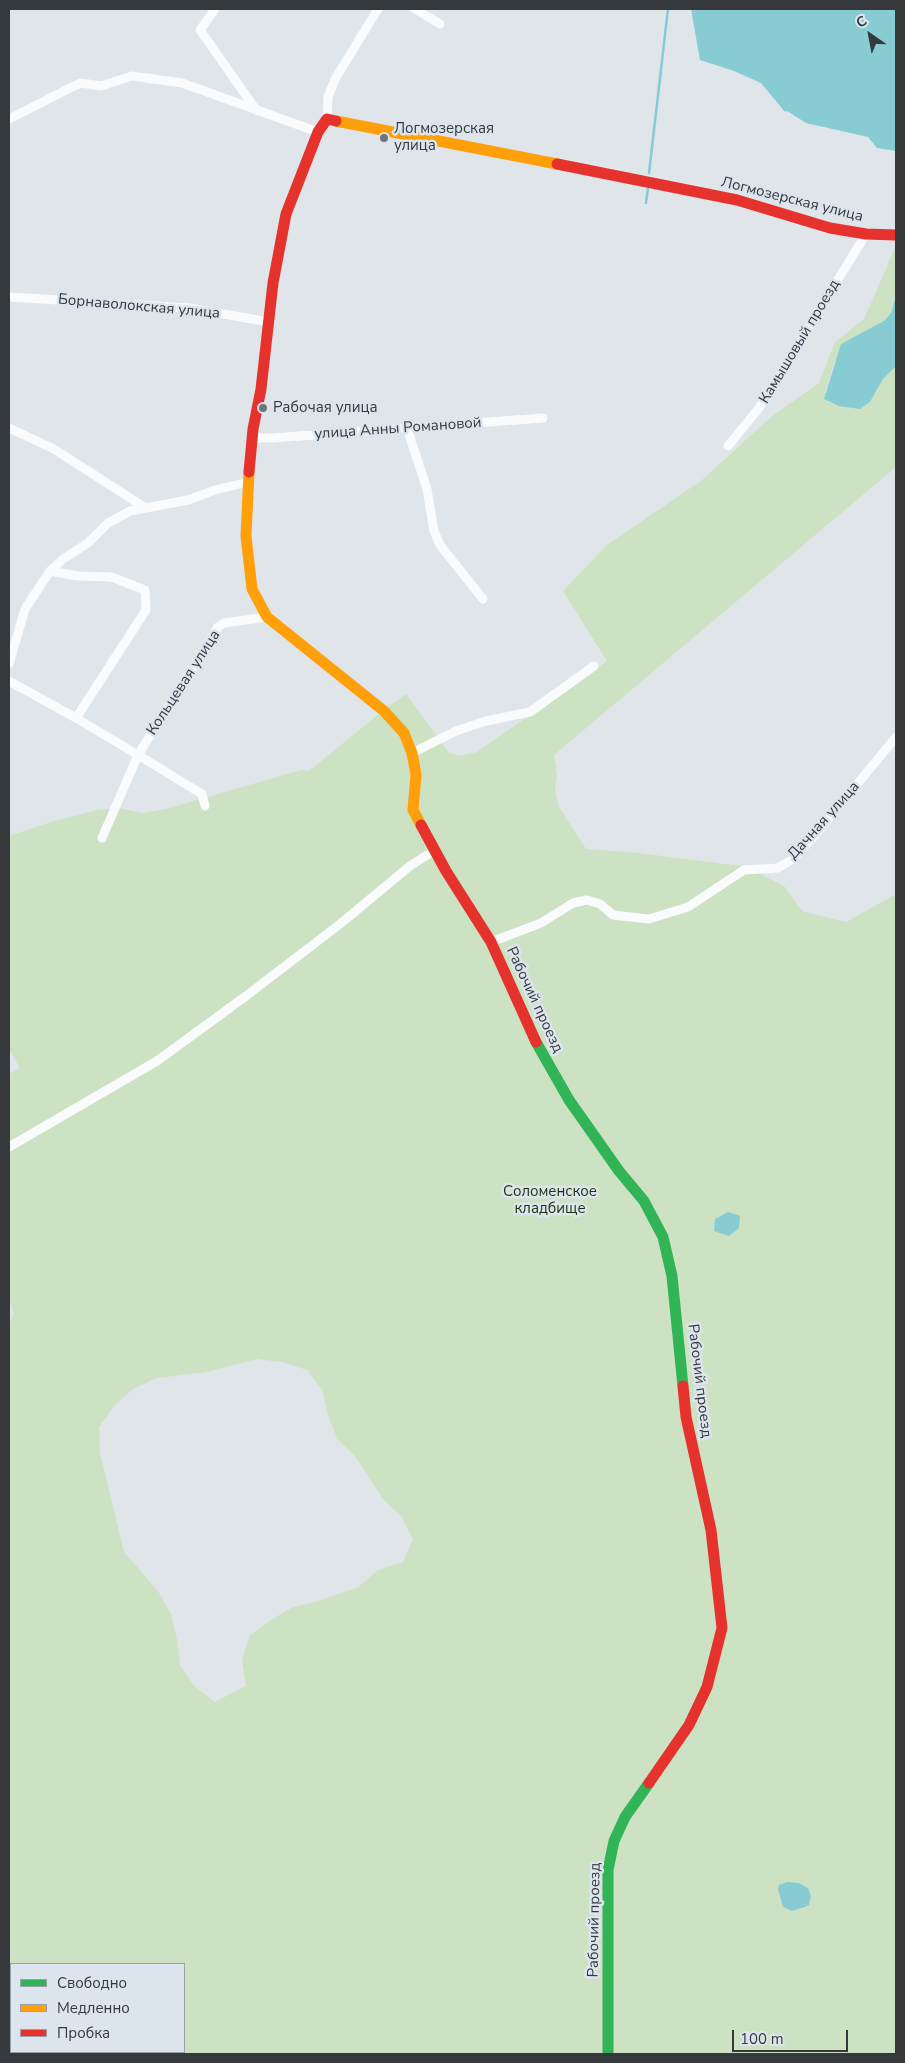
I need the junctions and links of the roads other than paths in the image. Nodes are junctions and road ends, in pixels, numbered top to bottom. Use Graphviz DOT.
graph roads {
  1 [pos="215,9"];
  2 [pos="378,9"];
  3 [pos="415,9"];
  4 [pos="440,24"];
  5 [pos="257,112"];
  6 [pos="9,119"];
  7 [pos="327,120"];
  8 [pos="318,132"];
  9 [pos="866,234"];
  10 [pos="896,235"];
  11 [pos="9,297"];
  12 [pos="269,322"];
  13 [pos="543,418"];
  14 [pos="9,428"];
  15 [pos="407,428"];
  16 [pos="252,438"];
  17 [pos="728,446"];
  18 [pos="248,482"];
  19 [pos="144,508"];
  20 [pos="50,571"];
  21 [pos="483,599"];
  22 [pos="267,617"];
  23 [pos="9,664"];
  24 [pos="594,666"];
  25 [pos="9,681"];
  26 [pos="76,718"];
  27 [pos="896,737"];
  28 [pos="412,753"];
  29 [pos="138,755"];
  30 [pos="205,806"];
  31 [pos="102,838"];
  32 [pos="435,850"];
  33 [pos="491,942"];
  34 [pos="9,1147"];
  35 [pos="608,2054"];
  1 -- 5 [label="street"];
  2 -- 7 [label="street"];
  3 -- 4 [label="street"];
  5 -- 6 [label="street"];
  5 -- 8 [label="street"];
  7 -- 8 [label="street"];
  7 -- 9 [label="street, Логмозерская улица"];
  8 -- 12 [label="street"];
  9 -- 10 [label="street, Логмозерская улица"];
  9 -- 17 [label="street, Камышовый проезд"];
  11 -- 12 [label="street, Борнаволокская улица"];
  12 -- 16 [label="street"];
  13 -- 15 [label="street, улица Анны Романовой"];
  14 -- 19 [label="street"];
  15 -- 16 [label="street, улица Анны Романовой"];
  15 -- 21 [label="street"];
  16 -- 18 [label="street"];
  18 -- 19 [label="street"];
  18 -- 22 [label="street"];
  19 -- 20 [label="street"];
  20 -- 23 [label="street"];
  20 -- 26 [label="street"];
  22 -- 28 [label="street"];
  22 -- 29 [label="street, Кольцевая улица"];
  24 -- 28 [label="street"];
  25 -- 26 [label="street"];
  26 -- 29 [label="street"];
  27 -- 33 [label="street, Дачная улица"];
  28 -- 32 [label="street, Рабочий проезд"];
  29 -- 30 [label="street"];
  29 -- 31 [label="street, Кольцевая улица"];
  32 -- 33 [label="street, Рабочий проезд"];
  32 -- 34 [label="street"];
  33 -- 35 [label="street, Рабочий проезд"];
}
